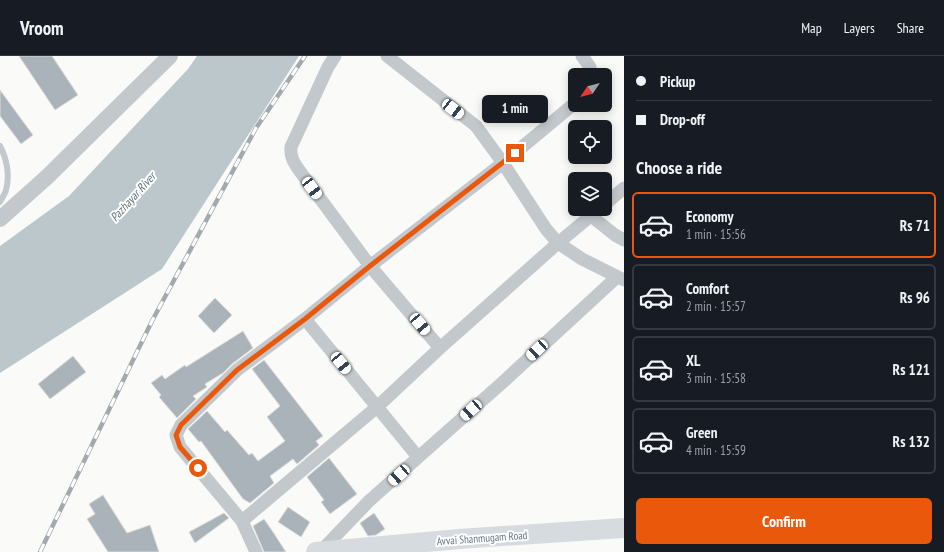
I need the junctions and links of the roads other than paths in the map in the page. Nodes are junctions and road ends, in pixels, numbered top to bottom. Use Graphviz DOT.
graph roads {
  1 [pos="170,56"];
  2 [pos="335,56"];
  3 [pos="387,56"];
  4 [pos="582,56"];
  5 [pos="590,68"];
  6 [pos="568,109"];
  7 [pos="0,146"];
  8 [pos="503,163"];
  9 [pos="624,188"];
  10 [pos="612,198"];
  11 [pos="0,202"];
  12 [pos="590,216"];
  13 [pos="598,216"];
  14 [pos="0,219"];
  15 [pos="624,240"];
  16 [pos="558,243"];
  17 [pos="370,266"];
  18 [pos="620,279"];
  19 [pos="305,319"];
  20 [pos="440,348"];
  21 [pos="377,407"];
  22 [pos="418,457"];
  23 [pos="242,521"];
  24 [pos="624,528"];
  25 [pos="399,548"];
  26 [pos="256,552"];
  27 [pos="322,552"];
  1 -- 14 [label="street"];
  2 -- 17 [label="street"];
  3 -- 8 [label="street"];
  4 -- 5 [label="street"];
  6 -- 8 [label="street"];
  7 -- 11 [label="lane"];
  8 -- 16 [label="street"];
  8 -- 17 [label="street"];
  9 -- 10 [label="street"];
  12 -- 16 [label="street"];
  13 -- 15 [label="street"];
  16 -- 18 [label="street"];
  16 -- 20 [label="street"];
  17 -- 19 [label="street"];
  17 -- 20 [label="street"];
  18 -- 22 [label="street"];
  19 -- 21 [label="street"];
  19 -- 23 [label="street"];
  20 -- 21 [label="street"];
  21 -- 22 [label="street"];
  21 -- 23 [label="street"];
  22 -- 27 [label="street"];
  23 -- 26 [label="street"];
  24 -- 25 [label="main road, Avvai Shanmugam Road"];
  25 -- 27 [label="main road, Avvai Shanmugam Road"];
}
